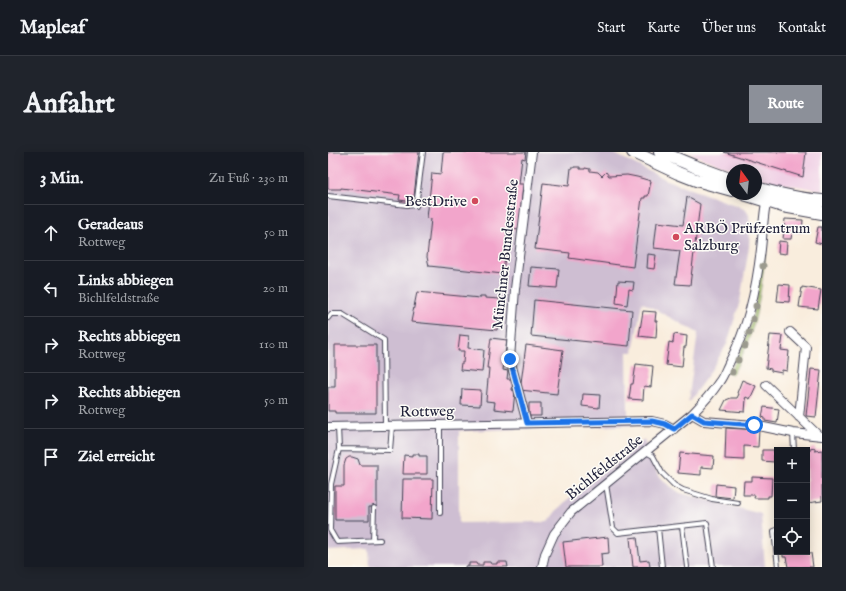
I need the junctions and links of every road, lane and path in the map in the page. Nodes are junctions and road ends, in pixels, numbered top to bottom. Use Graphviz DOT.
graph roads {
  1 [pos="423,152"];
  2 [pos="532,152"];
  3 [pos="633,152"];
  4 [pos="660,152"];
  5 [pos="726,178"];
  6 [pos="726,188"];
  7 [pos="762,192"];
  8 [pos="328,196"];
  9 [pos="762,196"];
  10 [pos="767,196"];
  11 [pos="822,201"];
  12 [pos="822,213"];
  13 [pos="328,318"];
  14 [pos="790,332"];
  15 [pos="766,385"];
  16 [pos="692,414"];
  17 [pos="799,417"];
  18 [pos="527,423"];
  19 [pos="440,425"];
  20 [pos="388,426"];
  21 [pos="328,427"];
  22 [pos="338,427"];
  23 [pos="674,429"];
  24 [pos="794,432"];
  25 [pos="820,436"];
  26 [pos="794,447"];
  27 [pos="339,449"];
  28 [pos="645,451"];
  29 [pos="606,484"];
  30 [pos="738,503"];
  31 [pos="374,508"];
  32 [pos="440,513"];
  33 [pos="682,526"];
  34 [pos="658,528"];
  35 [pos="373,540"];
  36 [pos="380,540"];
  37 [pos="777,555"];
  38 [pos="542,567"];
  39 [pos="662,567"];
  40 [pos="687,567"];
  41 [pos="713,567"];
  42 [pos="778,567"];
  1 -- 8 [label="lane"];
  2 -- 18 [label="street, Münchner Bundesstraße"];
  3 -- 6 [label="main road"];
  4 -- 5 [label="main road"];
  7 -- 10 [label="main road"];
  9 -- 10 [label="main road"];
  10 -- 11 [label="main road"];
  10 -- 12 [label="main road"];
  10 -- 16 [label="street, Bichlfeldstraße"];
  13 -- 20 [label="lane"];
  14 -- 17 [label="street"];
  15 -- 17 [label="street"];
  16 -- 23 [label="street, Bichlfeldstraße"];
  16 -- 24 [label="street"];
  17 -- 25 [label="street"];
  18 -- 19 [label="street, Rottweg"];
  18 -- 23 [label="street, Rottweg"];
  19 -- 20 [label="street, Rottweg"];
  19 -- 32 [label="lane"];
  20 -- 22 [label="street, Rottweg"];
  20 -- 27 [label="lane"];
  21 -- 22 [label="street, Rottweg"];
  22 -- 27 [label="lane"];
  23 -- 28 [label="street, Bichlfeldstraße"];
  24 -- 25 [label="street"];
  24 -- 26 [label="lane"];
  27 -- 35 [label="lane"];
  28 -- 29 [label="street, Bichlfeldstraße"];
  28 -- 30 [label="lane"];
  29 -- 34 [label="lane"];
  29 -- 38 [label="street, Bichlfeldstraße"];
  31 -- 35 [label="lane"];
  33 -- 34 [label="lane"];
  33 -- 40 [label="lane"];
  33 -- 41 [label="lane"];
  34 -- 39 [label="lane"];
  35 -- 36 [label="lane"];
  37 -- 42 [label="lane"];
}
